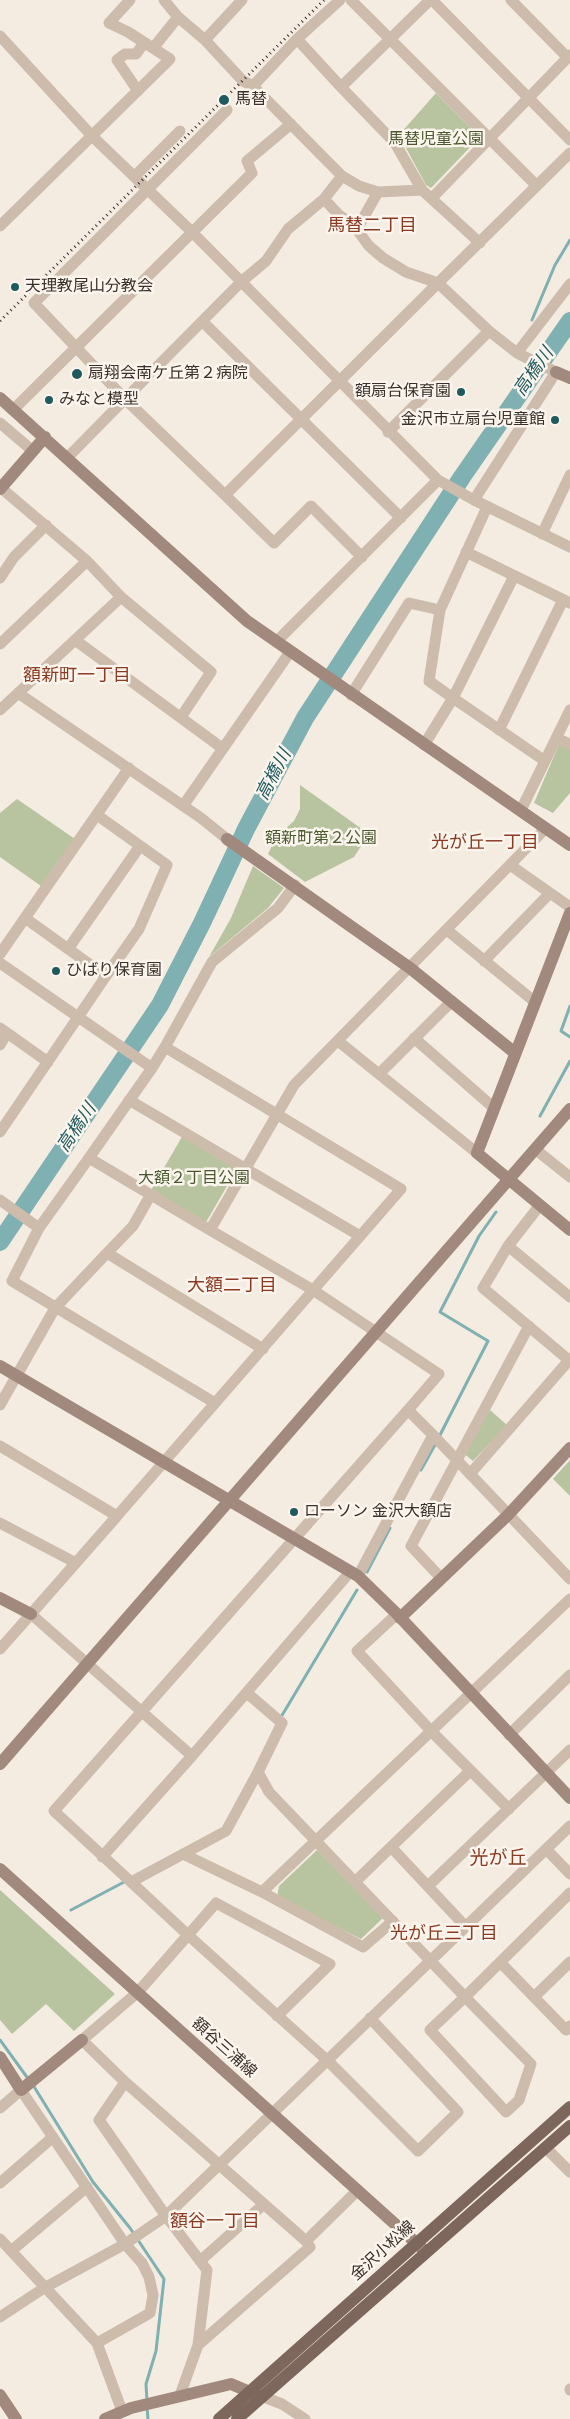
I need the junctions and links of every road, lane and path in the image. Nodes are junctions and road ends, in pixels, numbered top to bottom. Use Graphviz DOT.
graph roads {
  1 [pos="130,0"];
  2 [pos="164,0"];
  3 [pos="242,0"];
  4 [pos="340,0"];
  5 [pos="351,0"];
  6 [pos="431,0"];
  7 [pos="511,0"];
  8 [pos="178,17"];
  9 [pos="0,36"];
  10 [pos="391,37"];
  11 [pos="205,40"];
  12 [pos="297,40"];
  13 [pos="149,45"];
  14 [pos="569,56"];
  15 [pos="254,86"];
  16 [pos="341,87"];
  17 [pos="138,91"];
  18 [pos="529,96"];
  19 [pos="228,110"];
  20 [pos="291,124"];
  21 [pos="180,131"];
  22 [pos="92,136"];
  23 [pos="489,137"];
  24 [pos="570,140"];
  25 [pos="570,153"];
  26 [pos="135,176"];
  27 [pos="342,176"];
  28 [pos="536,185"];
  29 [pos="147,190"];
  30 [pos="422,190"];
  31 [pos="378,192"];
  32 [pos="432,198"];
  33 [pos="324,199"];
  34 [pos="0,226"];
  35 [pos="357,229"];
  36 [pos="192,232"];
  37 [pos="480,242"];
  38 [pos="241,282"];
  39 [pos="438,283"];
  40 [pos="570,284"];
  41 [pos="204,322"];
  42 [pos="489,331"];
  43 [pos="77,346"];
  44 [pos="521,354"];
  45 [pos="556,372"];
  46 [pos="570,378"];
  47 [pos="338,380"];
  48 [pos="0,398"];
  49 [pos="125,399"];
  50 [pos="14,410"];
  51 [pos="302,418"];
  52 [pos="0,423"];
  53 [pos="388,432"];
  54 [pos="46,437"];
  55 [pos="33,451"];
  56 [pos="68,457"];
  57 [pos="570,475"];
  58 [pos="438,480"];
  59 [pos="0,488"];
  60 [pos="225,495"];
  61 [pos="474,500"];
  62 [pos="487,507"];
  63 [pos="401,518"];
  64 [pos="46,525"];
  65 [pos="542,534"];
  66 [pos="570,547"];
  67 [pos="466,552"];
  68 [pos="362,557"];
  69 [pos="87,561"];
  70 [pos="514,576"];
  71 [pos="0,578"];
  72 [pos="122,597"];
  73 [pos="566,601"];
  74 [pos="440,610"];
  75 [pos="75,640"];
  76 [pos="276,642"];
  77 [pos="0,644"];
  78 [pos="290,652"];
  79 [pos="18,693"];
  80 [pos="350,693"];
  81 [pos="454,698"];
  82 [pos="0,710"];
  83 [pos="570,710"];
  84 [pos="181,717"];
  85 [pos="499,730"];
  86 [pos="556,738"];
  87 [pos="570,744"];
  88 [pos="424,745"];
  89 [pos="222,748"];
  90 [pos="545,761"];
  91 [pos="129,768"];
  92 [pos="183,806"];
  93 [pos="521,810"];
  94 [pos="97,815"];
  95 [pos="546,828"];
  96 [pos="227,839"];
  97 [pos="570,845"];
  98 [pos="140,846"];
  99 [pos="510,865"];
  100 [pos="294,885"];
  101 [pos="550,893"];
  102 [pos="570,908"];
  103 [pos="570,913"];
  104 [pos="25,918"];
  105 [pos="447,930"];
  106 [pos="68,949"];
  107 [pos="0,954"];
  108 [pos="484,961"];
  109 [pos="0,964"];
  110 [pos="410,968"];
  111 [pos="106,976"];
  112 [pos="452,1001"];
  113 [pos="535,1002"];
  114 [pos="79,1018"];
  115 [pos="4,1031"];
  116 [pos="414,1038"];
  117 [pos="338,1040"];
  118 [pos="0,1044"];
  119 [pos="165,1047"];
  120 [pos="516,1053"];
  121 [pos="48,1062"];
  122 [pos="149,1067"];
  123 [pos="379,1074"];
  124 [pos="128,1100"];
  125 [pos="494,1108"];
  126 [pos="570,1109"];
  127 [pos="278,1113"];
  128 [pos="0,1132"];
  129 [pos="535,1149"];
  130 [pos="477,1153"];
  131 [pos="88,1158"];
  132 [pos="246,1169"];
  133 [pos="570,1177"];
  134 [pos="509,1179"];
  135 [pos="150,1196"];
  136 [pos="1,1201"];
  137 [pos="540,1205"];
  138 [pos="37,1226"];
  139 [pos="210,1230"];
  140 [pos="570,1230"];
  141 [pos="360,1236"];
  142 [pos="508,1246"];
  143 [pos="107,1253"];
  144 [pos="313,1290"];
  145 [pos="570,1298"];
  146 [pos="54,1308"];
  147 [pos="529,1326"];
  148 [pos="376,1332"];
  149 [pos="263,1349"];
  150 [pos="570,1360"];
  151 [pos="0,1366"];
  152 [pos="17,1375"];
  153 [pos="215,1403"];
  154 [pos="0,1405"];
  155 [pos="408,1410"];
  156 [pos="436,1438"];
  157 [pos="0,1446"];
  158 [pos="570,1448"];
  159 [pos="456,1459"];
  160 [pos="165,1463"];
  161 [pos="470,1474"];
  162 [pos="230,1501"];
  163 [pos="508,1515"];
  164 [pos="117,1516"];
  165 [pos="0,1523"];
  166 [pos="294,1539"];
  167 [pos="76,1563"];
  168 [pos="354,1574"];
  169 [pos="441,1578"];
  170 [pos="570,1579"];
  171 [pos="0,1598"];
  172 [pos="570,1599"];
  173 [pos="31,1614"];
  174 [pos="398,1616"];
  175 [pos="0,1649"];
  176 [pos="86,1665"];
  177 [pos="570,1675"];
  178 [pos="247,1693"];
  179 [pos="472,1694"];
  180 [pos="140,1713"];
  181 [pos="432,1732"];
  182 [pos="509,1734"];
  183 [pos="570,1750"];
  184 [pos="192,1756"];
  185 [pos="0,1764"];
  186 [pos="470,1771"];
  187 [pos="258,1772"];
  188 [pos="546,1773"];
  189 [pos="570,1798"];
  190 [pos="509,1809"];
  191 [pos="570,1826"];
  192 [pos="315,1841"];
  193 [pos="391,1847"];
  194 [pos="546,1849"];
  195 [pos="183,1854"];
  196 [pos="102,1857"];
  197 [pos="0,1869"];
  198 [pos="570,1874"];
  199 [pos="129,1880"];
  200 [pos="356,1882"];
  201 [pos="429,1885"];
  202 [pos="262,1892"];
  203 [pos="570,1893"];
  204 [pos="393,1921"];
  205 [pos="465,1926"];
  206 [pos="188,1935"];
  207 [pos="431,1961"];
  208 [pos="500,1962"];
  209 [pos="570,1962"];
  210 [pos="138,1992"];
  211 [pos="465,1997"];
  212 [pos="534,1997"];
  213 [pos="278,2016"];
  214 [pos="370,2018"];
  215 [pos="570,2026"];
  216 [pos="82,2040"];
  217 [pos="0,2057"];
  218 [pos="328,2061"];
  219 [pos="125,2082"];
  220 [pos="23,2088"];
  221 [pos="0,2108"];
  222 [pos="570,2108"];
  223 [pos="271,2113"];
  224 [pos="570,2126"];
  225 [pos="53,2137"];
  226 [pos="546,2148"];
  227 [pos="218,2164"];
  228 [pos="570,2172"];
  229 [pos="0,2183"];
  230 [pos="86,2187"];
  231 [pos="358,2190"];
  232 [pos="264,2204"];
  233 [pos="166,2216"];
  234 [pos="0,2239"];
  235 [pos="306,2241"];
  236 [pos="128,2242"];
  237 [pos="417,2243"];
  238 [pos="10,2251"];
  239 [pos="426,2253"];
  240 [pos="200,2261"];
  241 [pos="44,2288"];
  242 [pos="0,2317"];
  243 [pos="97,2343"];
  244 [pos="198,2346"];
  245 [pos="256,2394"];
  246 [pos="0,2395"];
  247 [pos="180,2395"];
  248 [pos="127,2409"];
  249 [pos="16,2419"];
  250 [pos="105,2419"];
  251 [pos="219,2419"];
  252 [pos="237,2419"];
  253 [pos="305,2419"];
  1 -- 13 [label="street"];
  2 -- 8 [label="street"];
  3 -- 11 [label="street"];
  4 -- 12 [label="street"];
  5 -- 10 [label="street"];
  6 -- 10 [label="street"];
  6 -- 18 [label="street"];
  7 -- 14 [label="street"];
  8 -- 11 [label="street"];
  8 -- 13 [label="street"];
  9 -- 22 [label="street"];
  10 -- 16 [label="street"];
  10 -- 23 [label="street"];
  11 -- 15 [label="street"];
  12 -- 15 [label="street"];
  12 -- 16 [label="street"];
  13 -- 17 [label="street"];
  13 -- 17 [label="street"];
  14 -- 18 [label="street"];
  15 -- 20 [label="street"];
  16 -- 30 [label="street"];
  17 -- 22 [label="street"];
  18 -- 23 [label="street"];
  18 -- 24 [label="street"];
  19 -- 29 [label="street"];
  20 -- 27 [label="street"];
  20 -- 36 [label="street"];
  21 -- 26 [label="street"];
  22 -- 26 [label="street"];
  22 -- 34 [label="street"];
  23 -- 28 [label="street"];
  23 -- 32 [label="street"];
  25 -- 28 [label="street"];
  26 -- 29 [label="street"];
  27 -- 31 [label="street"];
  27 -- 33 [label="street"];
  28 -- 37 [label="street"];
  29 -- 36 [label="street"];
  29 -- 43 [label="street"];
  30 -- 31 [label="street"];
  30 -- 32 [label="street"];
  31 -- 35 [label="street"];
  32 -- 37 [label="street"];
  33 -- 35 [label="street"];
  33 -- 38 [label="street"];
  35 -- 39 [label="street"];
  36 -- 38 [label="street"];
  36 -- 43 [label="street"];
  37 -- 39 [label="street"];
  38 -- 41 [label="street"];
  38 -- 47 [label="street"];
  39 -- 42 [label="street"];
  39 -- 47 [label="street"];
  40 -- 44 [label="street"];
  41 -- 49 [label="street"];
  41 -- 51 [label="street"];
  42 -- 44 [label="street"];
  42 -- 53 [label="street"];
  43 -- 49 [label="street"];
  43 -- 50 [label="street"];
  44 -- 45 [label="street"];
  45 -- 46 [label="street"];
  45 -- 61 [label="street"];
  47 -- 51 [label="street"];
  47 -- 53 [label="street"];
  48 -- 50 [label="street"];
  49 -- 56 [label="street"];
  49 -- 60 [label="street"];
  50 -- 54 [label="street"];
  51 -- 60 [label="street"];
  51 -- 63 [label="street"];
  52 -- 55 [label="street"];
  53 -- 58 [label="street"];
  54 -- 55 [label="street"];
  54 -- 56 [label="street"];
  55 -- 59 [label="street"];
  56 -- 76 [label="street"];
  57 -- 65 [label="street"];
  58 -- 61 [label="street"];
  58 -- 63 [label="street"];
  59 -- 64 [label="street"];
  60 -- 68 [label="street"];
  61 -- 62 [label="street"];
  62 -- 65 [label="street"];
  62 -- 67 [label="street"];
  63 -- 68 [label="street"];
  64 -- 69 [label="street"];
  64 -- 71 [label="street"];
  65 -- 66 [label="street"];
  67 -- 70 [label="street"];
  67 -- 74 [label="street"];
  68 -- 76 [label="street"];
  69 -- 72 [label="street"];
  69 -- 77 [label="street"];
  70 -- 73 [label="street"];
  70 -- 81 [label="street"];
  72 -- 75 [label="street"];
  72 -- 84 [label="street"];
  73 -- 85 [label="street"];
  74 -- 80 [label="street"];
  74 -- 81 [label="street"];
  75 -- 79 [label="street"];
  75 -- 84 [label="street"];
  76 -- 78 [label="street"];
  78 -- 80 [label="street"];
  78 -- 89 [label="street"];
  79 -- 82 [label="street"];
  79 -- 91 [label="street"];
  80 -- 88 [label="street"];
  81 -- 85 [label="street"];
  81 -- 88 [label="street"];
  83 -- 86 [label="street"];
  84 -- 89 [label="street"];
  85 -- 90 [label="street"];
  86 -- 87 [label="street"];
  86 -- 90 [label="street"];
  88 -- 93 [label="street"];
  89 -- 92 [label="street"];
  90 -- 93 [label="street"];
  91 -- 92 [label="street"];
  91 -- 94 [label="street"];
  92 -- 96 [label="street"];
  93 -- 95 [label="street"];
  94 -- 98 [label="street"];
  94 -- 104 [label="street"];
  95 -- 97 [label="street"];
  95 -- 99 [label="street"];
  96 -- 100 [label="street"];
  98 -- 106 [label="street"];
  98 -- 111 [label="street"];
  99 -- 101 [label="street"];
  99 -- 105 [label="street"];
  100 -- 110 [label="street"];
  100 -- 119 [label="street"];
  101 -- 102 [label="street"];
  101 -- 108 [label="street"];
  103 -- 113 [label="street"];
  104 -- 106 [label="street"];
  104 -- 107 [label="street"];
  105 -- 108 [label="street"];
  105 -- 110 [label="street"];
  106 -- 111 [label="street"];
  108 -- 113 [label="street"];
  109 -- 114 [label="street"];
  110 -- 112 [label="street"];
  110 -- 117 [label="street"];
  111 -- 114 [label="street"];
  112 -- 116 [label="street"];
  112 -- 120 [label="street"];
  113 -- 120 [label="street"];
  114 -- 121 [label="street"];
  114 -- 122 [label="street"];
  115 -- 118 [label="street"];
  115 -- 121 [label="street"];
  116 -- 123 [label="street"];
  116 -- 125 [label="street"];
  117 -- 123 [label="street"];
  117 -- 127 [label="street"];
  119 -- 122 [label="street"];
  119 -- 127 [label="street"];
  120 -- 125 [label="street"];
  121 -- 128 [label="street"];
  122 -- 124 [label="street"];
  123 -- 130 [label="street"];
  124 -- 131 [label="street"];
  124 -- 132 [label="street"];
  125 -- 130 [label="street"];
  126 -- 129 [label="street"];
  127 -- 132 [label="street"];
  127 -- 141 [label="street"];
  129 -- 133 [label="street"];
  129 -- 134 [label="street"];
  130 -- 134 [label="street"];
  131 -- 135 [label="street"];
  131 -- 138 [label="street"];
  132 -- 139 [label="street"];
  132 -- 141 [label="street"];
  134 -- 137 [label="street"];
  134 -- 148 [label="street"];
  135 -- 139 [label="street"];
  135 -- 143 [label="street"];
  136 -- 138 [label="street"];
  137 -- 140 [label="street"];
  137 -- 142 [label="street"];
  138 -- 146 [label="street"];
  139 -- 144 [label="street"];
  141 -- 144 [label="street"];
  142 -- 145 [label="street"];
  142 -- 147 [label="street"];
  143 -- 146 [label="street"];
  143 -- 149 [label="street"];
  144 -- 148 [label="street"];
  144 -- 149 [label="street"];
  146 -- 152 [label="street"];
  146 -- 153 [label="street"];
  147 -- 150 [label="street"];
  147 -- 159 [label="street"];
  148 -- 155 [label="street"];
  148 -- 162 [label="street"];
  149 -- 153 [label="street"];
  150 -- 161 [label="street"];
  151 -- 152 [label="street"];
  152 -- 154 [label="street"];
  152 -- 160 [label="street"];
  153 -- 160 [label="street"];
  155 -- 156 [label="street"];
  155 -- 166 [label="street"];
  156 -- 159 [label="street"];
  156 -- 168 [label="street"];
  157 -- 164 [label="street"];
  158 -- 163 [label="street"];
  159 -- 161 [label="street"];
  159 -- 169 [label="street"];
  160 -- 162 [label="street"];
  160 -- 164 [label="street"];
  161 -- 163 [label="street"];
  162 -- 166 [label="street"];
  162 -- 176 [label="street"];
  163 -- 169 [label="street"];
  163 -- 170 [label="street"];
  164 -- 167 [label="street"];
  165 -- 167 [label="street"];
  166 -- 168 [label="street"];
  166 -- 180 [label="street"];
  167 -- 173 [label="street"];
  168 -- 174 [label="street"];
  168 -- 178 [label="street"];
  169 -- 174 [label="street"];
  171 -- 173 [label="street"];
  172 -- 179 [label="street"];
  173 -- 175 [label="street"];
  173 -- 176 [label="street"];
  174 -- 179 [label="street"];
  174 -- 181 [label="street"];
  176 -- 180 [label="street"];
  176 -- 185 [label="street"];
  177 -- 182 [label="street"];
  178 -- 184 [label="street"];
  178 -- 187 [label="street"];
  179 -- 181 [label="street"];
  179 -- 182 [label="street"];
  180 -- 184 [label="street"];
  180 -- 196 [label="street"];
  181 -- 186 [label="street"];
  181 -- 192 [label="street"];
  182 -- 188 [label="street"];
  183 -- 188 [label="street"];
  184 -- 196 [label="street"];
  186 -- 190 [label="street"];
  186 -- 193 [label="street"];
  187 -- 192 [label="street"];
  187 -- 195 [label="street"];
  188 -- 189 [label="street"];
  188 -- 190 [label="street"];
  190 -- 201 [label="street"];
  191 -- 194 [label="street"];
  192 -- 200 [label="street"];
  192 -- 202 [label="street"];
  193 -- 200 [label="street"];
  193 -- 201 [label="street"];
  194 -- 198 [label="street"];
  194 -- 205 [label="street"];
  195 -- 199 [label="street"];
  195 -- 202 [label="street"];
  196 -- 199 [label="street"];
  197 -- 210 [label="street, 額谷三浦線"];
  199 -- 206 [label="street"];
  200 -- 204 [label="street"];
  201 -- 205 [label="street"];
  202 -- 204 [label="street"];
  203 -- 208 [label="street"];
  204 -- 207 [label="street"];
  205 -- 207 [label="street"];
  206 -- 210 [label="street"];
  206 -- 213 [label="street"];
  206 -- 213 [label="street"];
  207 -- 211 [label="street"];
  207 -- 214 [label="street"];
  208 -- 211 [label="street"];
  208 -- 212 [label="street"];
  209 -- 212 [label="street"];
  210 -- 216 [label="street"];
  210 -- 223 [label="street, 額谷三浦線"];
  211 -- 211 [label="street"];
  212 -- 215 [label="street"];
  213 -- 218 [label="street"];
  214 -- 218 [label="street"];
  214 -- 218 [label="street"];
  216 -- 219 [label="street"];
  216 -- 220 [label="street"];
  217 -- 220 [label="street"];
  218 -- 223 [label="street"];
  219 -- 227 [label="street"];
  219 -- 233 [label="street"];
  220 -- 221 [label="street"];
  220 -- 225 [label="street"];
  222 -- 237 [label="main road, 金沢小松線"];
  223 -- 227 [label="street"];
  223 -- 231 [label="street, 額谷三浦線"];
  224 -- 226 [label="main road, 金沢小松線"];
  225 -- 229 [label="street"];
  225 -- 230 [label="street"];
  226 -- 228 [label="street"];
  226 -- 239 [label="main road, 金沢小松線"];
  227 -- 232 [label="street"];
  227 -- 233 [label="street"];
  230 -- 236 [label="street"];
  230 -- 238 [label="street"];
  231 -- 235 [label="street"];
  231 -- 237 [label="street, 額谷三浦線"];
  232 -- 235 [label="street"];
  232 -- 240 [label="street"];
  233 -- 236 [label="street"];
  233 -- 240 [label="street"];
  234 -- 238 [label="street"];
  235 -- 244 [label="street"];
  236 -- 241 [label="street"];
  236 -- 243 [label="street"];
  237 -- 239 [label="street, 額谷三浦線"];
  237 -- 245 [label="main road, 金沢小松線"];
  238 -- 241 [label="street"];
  239 -- 245 [label="main road, 金沢小松線"];
  240 -- 244 [label="street"];
  241 -- 242 [label="street"];
  241 -- 243 [label="street"];
  243 -- 248 [label="street"];
  244 -- 247 [label="street"];
  245 -- 247 [label="street"];
  245 -- 251 [label="main road, 金沢小松線"];
  245 -- 252 [label="main road, 金沢小松線"];
  245 -- 253 [label="street"];
  246 -- 249 [label="street"];
  247 -- 248 [label="street"];
  248 -- 250 [label="street"];
}
